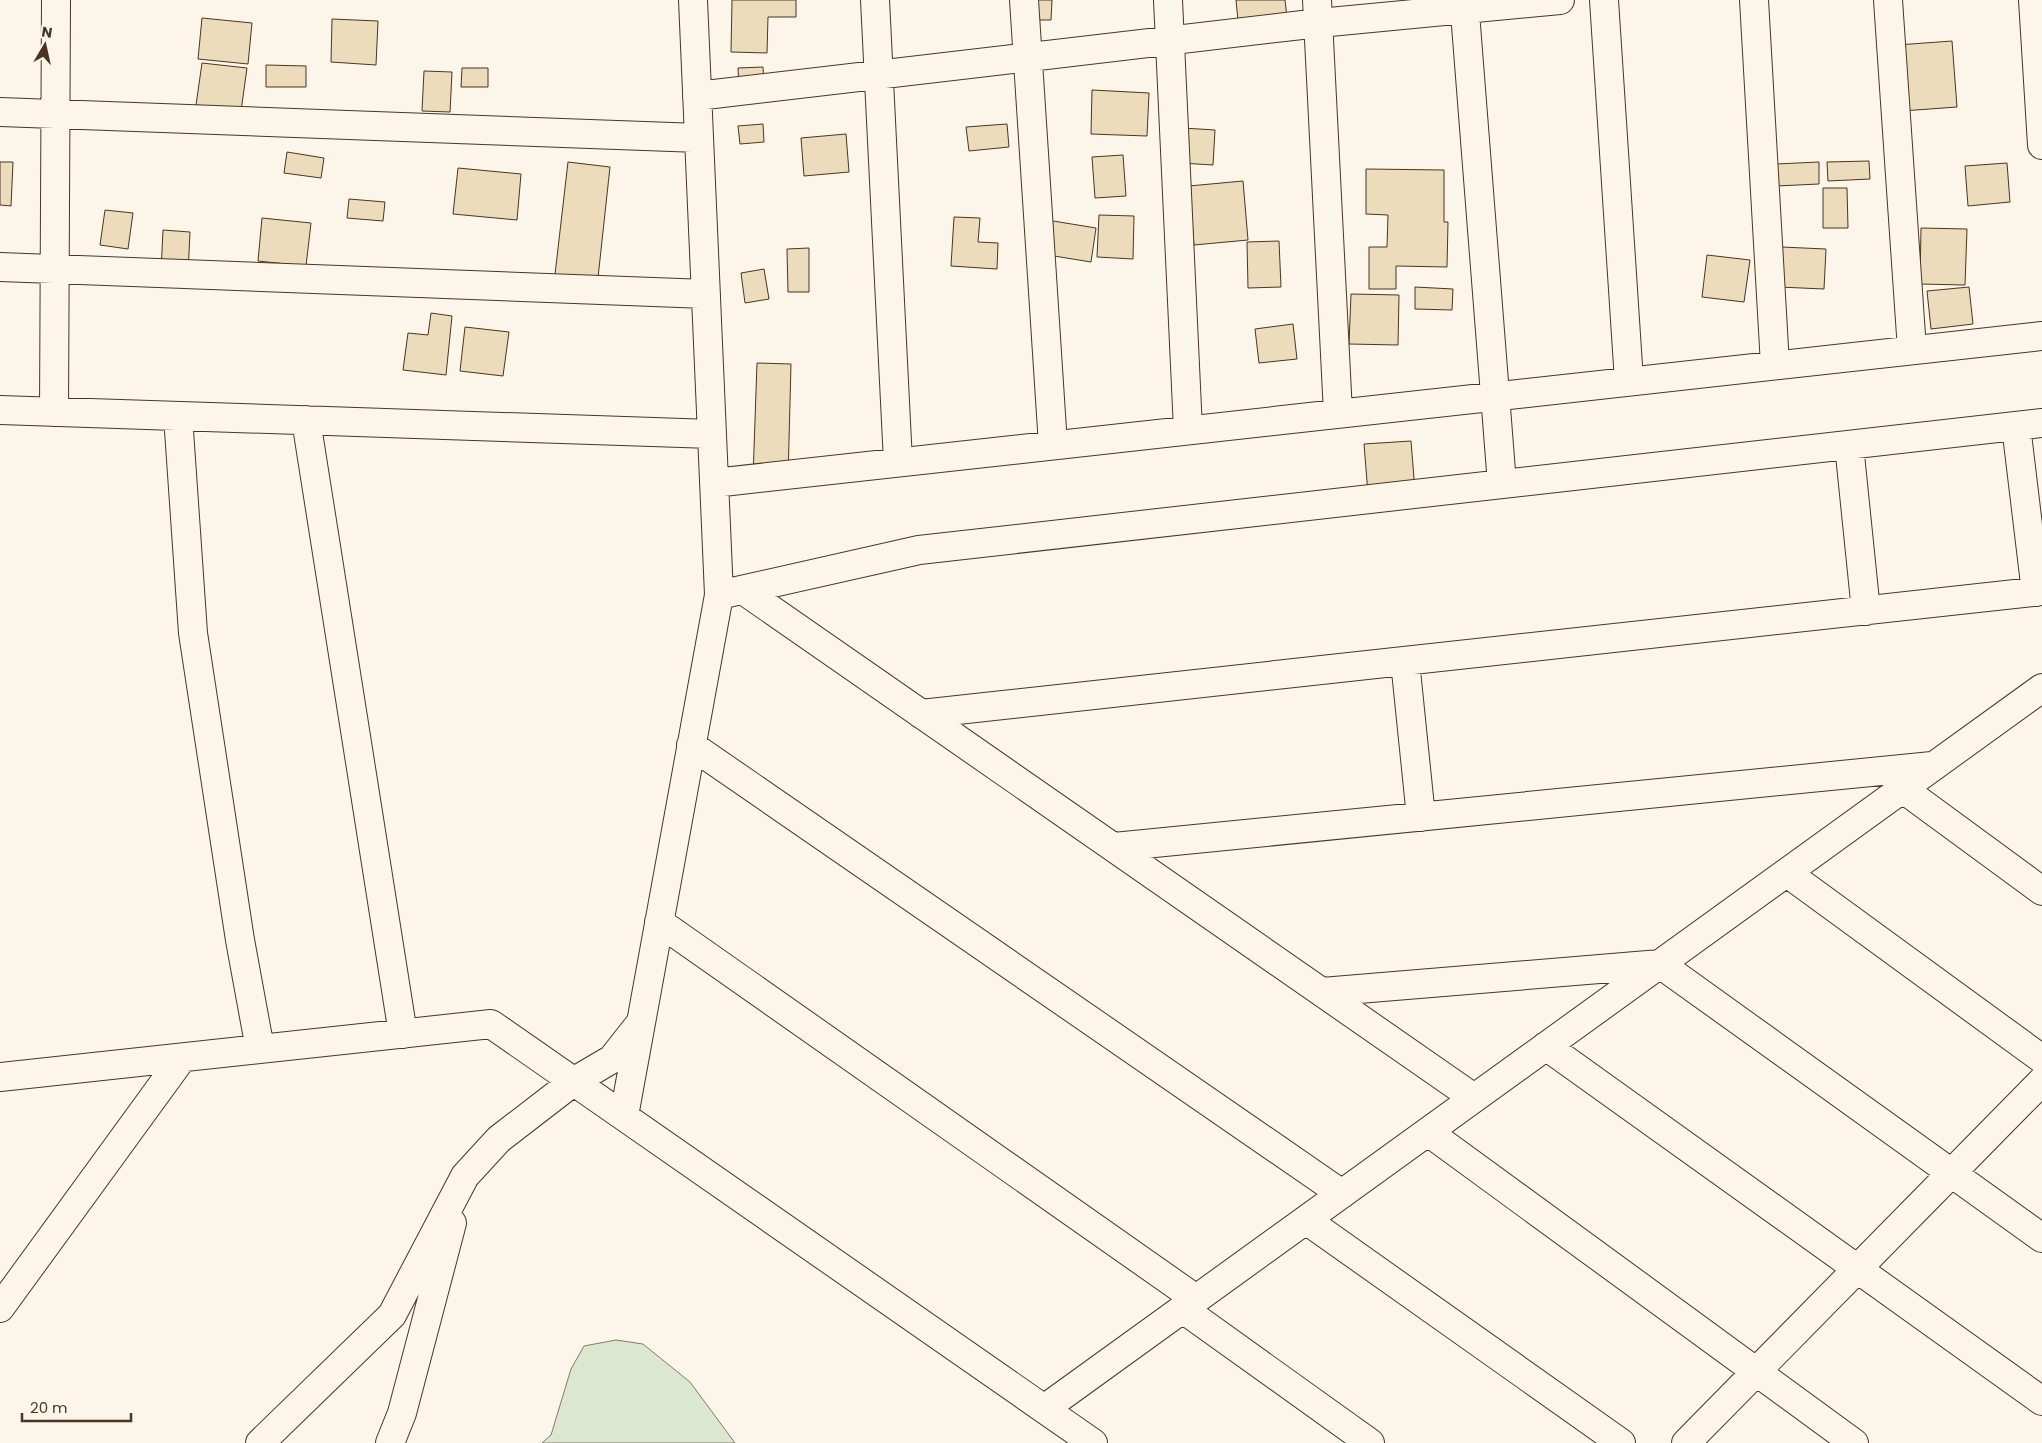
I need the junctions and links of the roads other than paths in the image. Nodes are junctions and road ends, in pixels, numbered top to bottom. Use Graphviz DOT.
graph roads {
  1 [pos="56,0"];
  2 [pos="693,0"];
  3 [pos="875,0"];
  4 [pos="1024,0"];
  5 [pos="1168,0"];
  6 [pos="1560,0"];
  7 [pos="1604,0"];
  8 [pos="1754,0"];
  9 [pos="1888,0"];
  10 [pos="2033,0"];
  11 [pos="1464,5"];
  12 [pos="1318,11"];
  13 [pos="1170,40"];
  14 [pos="1027,57"];
  15 [pos="879,75"];
  16 [pos="697,96"];
  17 [pos="0,112"];
  18 [pos="55,114"];
  19 [pos="699,138"];
  20 [pos="2042,145"];
  21 [pos="0,267"];
  22 [pos="54,269"];
  23 [pos="706,294"];
  24 [pos="2042,336"];
  25 [pos="1912,350"];
  26 [pos="1775,365"];
  27 [pos="1629,381"];
  28 [pos="1495,396"];
  29 [pos="0,410"];
  30 [pos="54,412"];
  31 [pos="1338,413"];
  32 [pos="178,416"];
  33 [pos="306,420"];
  34 [pos="2029,425"];
  35 [pos="1188,430"];
  36 [pos="712,434"];
  37 [pos="1053,445"];
  38 [pos="1849,445"];
  39 [pos="898,462"];
  40 [pos="714,483"];
  41 [pos="1502,484"];
  42 [pos="731,592"];
  43 [pos="2039,592"];
  44 [pos="1866,611"];
  45 [pos="1405,661"];
  46 [pos="2042,688"];
  47 [pos="922,714"];
  48 [pos="691,745"];
  49 [pos="1934,766"];
  50 [pos="1903,789"];
  51 [pos="1422,817"];
  52 [pos="1114,847"];
  53 [pos="1786,873"];
  54 [pos="2042,891"];
  55 [pos="659,922"];
  56 [pos="1660,964"];
  57 [pos="1322,992"];
  58 [pos="641,1023"];
  59 [pos="403,1034"];
  60 [pos="1546,1046"];
  61 [pos="260,1050"];
  62 [pos="182,1058"];
  63 [pos="2042,1059"];
  64 [pos="0,1077"];
  65 [pos="2042,1081"];
  66 [pos="573,1082"];
  67 [pos="1474,1098"];
  68 [pos="624,1116"];
  69 [pos="1428,1132"];
  70 [pos="1951,1173"];
  71 [pos="465,1176"];
  72 [pos="1342,1194"];
  73 [pos="1306,1220"];
  74 [pos="2042,1238"];
  75 [pos="1857,1269"];
  76 [pos="1190,1304"];
  77 [pos="0,1308"];
  78 [pos="1756,1371"];
  79 [pos="2042,1401"];
  80 [pos="1044,1409"];
  81 [pos="260,1443"];
  82 [pos="390,1443"];
  83 [pos="1093,1443"];
  84 [pos="1370,1443"];
  85 [pos="1621,1443"];
  86 [pos="1686,1443"];
  87 [pos="1854,1443"];
  1 -- 18 [label="street"];
  2 -- 16 [label="street"];
  3 -- 15 [label="street"];
  4 -- 14 [label="street"];
  5 -- 13 [label="street"];
  6 -- 11 [label="street"];
  7 -- 27 [label="street"];
  8 -- 26 [label="street"];
  9 -- 25 [label="street"];
  10 -- 20 [label="street"];
  11 -- 12 [label="street"];
  11 -- 28 [label="street"];
  12 -- 13 [label="street"];
  12 -- 31 [label="street"];
  13 -- 14 [label="street"];
  13 -- 35 [label="street"];
  14 -- 15 [label="street"];
  14 -- 37 [label="street"];
  15 -- 16 [label="street"];
  15 -- 39 [label="street"];
  16 -- 19 [label="street"];
  17 -- 18 [label="street"];
  18 -- 19 [label="street"];
  18 -- 22 [label="street"];
  19 -- 23 [label="street"];
  21 -- 22 [label="street"];
  22 -- 23 [label="street"];
  22 -- 30 [label="street"];
  23 -- 36 [label="street"];
  24 -- 25 [label="street"];
  25 -- 26 [label="street"];
  26 -- 27 [label="street"];
  27 -- 28 [label="street"];
  28 -- 31 [label="street"];
  28 -- 41 [label="street"];
  29 -- 30 [label="street"];
  30 -- 32 [label="street"];
  31 -- 35 [label="street"];
  32 -- 33 [label="street"];
  32 -- 61 [label="street"];
  33 -- 36 [label="street"];
  33 -- 59 [label="street"];
  34 -- 38 [label="street"];
  34 -- 43 [label="street"];
  35 -- 37 [label="street"];
  36 -- 40 [label="street"];
  37 -- 39 [label="street"];
  38 -- 41 [label="street"];
  38 -- 44 [label="street"];
  39 -- 40 [label="street"];
  40 -- 42 [label="street"];
  41 -- 42 [label="street"];
  42 -- 47 [label="street"];
  42 -- 48 [label="street"];
  43 -- 44 [label="street"];
  44 -- 45 [label="street"];
  45 -- 47 [label="street"];
  45 -- 51 [label="street"];
  46 -- 49 [label="street"];
  47 -- 52 [label="street"];
  48 -- 55 [label="street"];
  48 -- 72 [label="street"];
  49 -- 50 [label="street"];
  49 -- 51 [label="street"];
  50 -- 53 [label="street"];
  50 -- 54 [label="street"];
  51 -- 52 [label="street"];
  52 -- 57 [label="street"];
  53 -- 56 [label="street"];
  53 -- 63 [label="street"];
  55 -- 58 [label="street"];
  55 -- 76 [label="street"];
  56 -- 57 [label="street"];
  56 -- 60 [label="street"];
  56 -- 70 [label="street"];
  57 -- 67 [label="street"];
  58 -- 66 [label="street"];
  58 -- 68 [label="street"];
  59 -- 61 [label="street"];
  59 -- 66 [label="street"];
  60 -- 67 [label="street"];
  60 -- 75 [label="street"];
  61 -- 62 [label="street"];
  62 -- 64 [label="street"];
  62 -- 77 [label="street"];
  65 -- 70 [label="street"];
  66 -- 68 [label="street"];
  66 -- 71 [label="street"];
  67 -- 69 [label="street"];
  68 -- 80 [label="street"];
  69 -- 72 [label="street"];
  69 -- 78 [label="street"];
  70 -- 74 [label="street"];
  70 -- 75 [label="street"];
  71 -- 81 [label="street"];
  71 -- 82 [label="street"];
  72 -- 73 [label="street"];
  73 -- 76 [label="street"];
  73 -- 85 [label="street"];
  75 -- 78 [label="street"];
  75 -- 79 [label="street"];
  76 -- 80 [label="street"];
  76 -- 84 [label="street"];
  78 -- 86 [label="street"];
  78 -- 87 [label="street"];
  80 -- 83 [label="street"];
}
